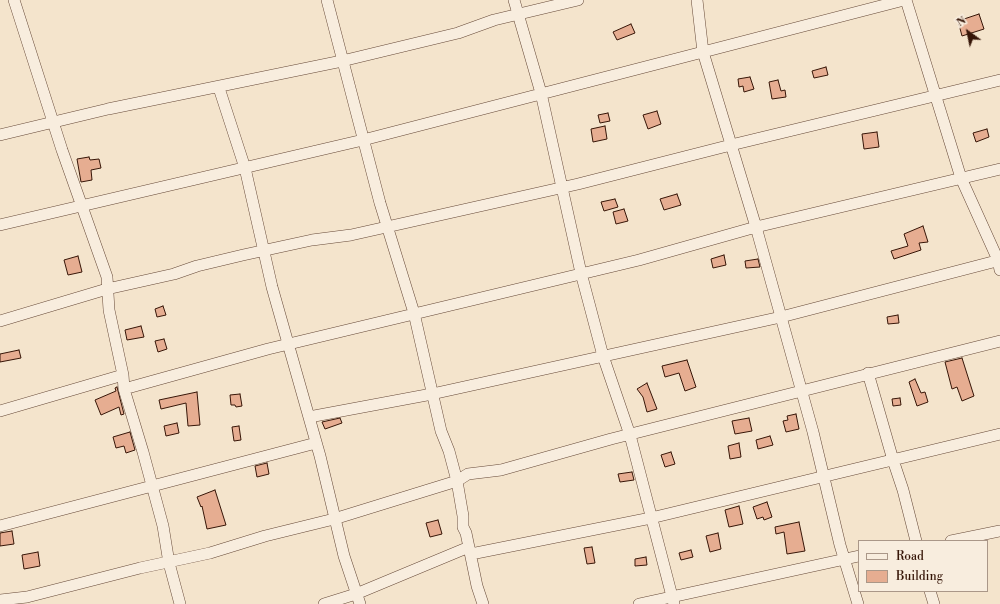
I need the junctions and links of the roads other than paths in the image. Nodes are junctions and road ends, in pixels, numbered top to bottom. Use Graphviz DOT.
graph roads {
  1 [pos="14,0"];
  2 [pos="327,0"];
  3 [pos="514,0"];
  4 [pos="578,0"];
  5 [pos="698,0"];
  6 [pos="905,0"];
  7 [pos="518,15"];
  8 [pos="703,52"];
  9 [pos="342,62"];
  10 [pos="1000,80"];
  11 [pos="219,88"];
  12 [pos="541,94"];
  13 [pos="935,96"];
  14 [pos="53,122"];
  15 [pos="0,135"];
  16 [pos="363,140"];
  17 [pos="731,145"];
  18 [pos="245,168"];
  19 [pos="1000,169"];
  20 [pos="961,178"];
  21 [pos="561,188"];
  22 [pos="81,206"];
  23 [pos="0,225"];
  24 [pos="756,226"];
  25 [pos="388,227"];
  26 [pos="262,250"];
  27 [pos="999,263"];
  28 [pos="581,274"];
  29 [pos="108,289"];
  30 [pos="414,313"];
  31 [pos="781,317"];
  32 [pos="0,321"];
  33 [pos="1000,341"];
  34 [pos="288,344"];
  35 [pos="603,356"];
  36 [pos="868,373"];
  37 [pos="122,375"];
  38 [pos="124,389"];
  39 [pos="802,391"];
  40 [pos="432,394"];
  41 [pos="0,411"];
  42 [pos="309,417"];
  43 [pos="1000,434"];
  44 [pos="630,435"];
  45 [pos="316,443"];
  46 [pos="892,460"];
  47 [pos="825,476"];
  48 [pos="457,481"];
  49 [pos="152,486"];
  50 [pos="651,518"];
  51 [pos="334,520"];
  52 [pos="0,526"];
  53 [pos="1000,531"];
  54 [pos="916,540"];
  55 [pos="957,540"];
  56 [pos="470,550"];
  57 [pos="858,556"];
  58 [pos="844,559"];
  59 [pos="169,563"];
  60 [pos="930,592"];
  61 [pos="358,599"];
  62 [pos="0,600"];
  63 [pos="673,600"];
  64 [pos="180,604"];
  65 [pos="324,604"];
  66 [pos="483,604"];
  67 [pos="639,604"];
  68 [pos="858,604"];
  69 [pos="934,604"];
  1 -- 14 [label="street"];
  2 -- 9 [label="street"];
  3 -- 7 [label="street"];
  4 -- 7 [label="street"];
  5 -- 8 [label="street"];
  6 -- 8 [label="street"];
  6 -- 13 [label="street"];
  7 -- 9 [label="street"];
  7 -- 12 [label="street"];
  8 -- 12 [label="street"];
  8 -- 17 [label="street"];
  9 -- 11 [label="street"];
  9 -- 16 [label="street"];
  10 -- 13 [label="street"];
  11 -- 14 [label="street"];
  11 -- 18 [label="street"];
  12 -- 16 [label="street"];
  12 -- 21 [label="street"];
  13 -- 17 [label="street"];
  13 -- 20 [label="street"];
  14 -- 15 [label="street"];
  14 -- 22 [label="street"];
  16 -- 18 [label="street"];
  16 -- 25 [label="street"];
  17 -- 21 [label="street"];
  17 -- 24 [label="street"];
  18 -- 22 [label="street"];
  18 -- 26 [label="street"];
  19 -- 20 [label="street"];
  20 -- 24 [label="street"];
  20 -- 27 [label="street"];
  21 -- 25 [label="street"];
  21 -- 28 [label="street"];
  22 -- 23 [label="street"];
  22 -- 29 [label="street"];
  24 -- 28 [label="street"];
  24 -- 31 [label="street"];
  25 -- 26 [label="street"];
  25 -- 30 [label="street"];
  26 -- 29 [label="street"];
  26 -- 34 [label="street"];
  27 -- 31 [label="street"];
  28 -- 30 [label="street"];
  28 -- 35 [label="street"];
  29 -- 32 [label="street"];
  29 -- 37 [label="street"];
  30 -- 34 [label="street"];
  30 -- 40 [label="street"];
  31 -- 35 [label="street"];
  31 -- 39 [label="street"];
  33 -- 36 [label="street"];
  34 -- 38 [label="street"];
  34 -- 42 [label="street"];
  35 -- 40 [label="street"];
  35 -- 44 [label="street"];
  36 -- 39 [label="street"];
  36 -- 46 [label="street"];
  37 -- 38 [label="street"];
  37 -- 41 [label="street"];
  38 -- 49 [label="street"];
  39 -- 44 [label="street"];
  39 -- 47 [label="street"];
  40 -- 42 [label="street"];
  40 -- 48 [label="street"];
  42 -- 45 [label="street"];
  43 -- 46 [label="street"];
  44 -- 48 [label="street"];
  44 -- 50 [label="street"];
  45 -- 49 [label="street"];
  45 -- 51 [label="street"];
  46 -- 47 [label="street"];
  46 -- 54 [label="street"];
  47 -- 50 [label="street"];
  47 -- 58 [label="street"];
  48 -- 51 [label="street"];
  48 -- 56 [label="street"];
  49 -- 52 [label="street"];
  49 -- 59 [label="street"];
  50 -- 56 [label="street"];
  50 -- 63 [label="street"];
  51 -- 59 [label="street"];
  51 -- 61 [label="street"];
  53 -- 55 [label="street"];
  56 -- 61 [label="street"];
  56 -- 66 [label="street"];
  57 -- 58 [label="street"];
  58 -- 63 [label="street"];
  58 -- 68 [label="street"];
  59 -- 62 [label="street"];
  59 -- 64 [label="street"];
  60 -- 69 [label="street"];
  61 -- 65 [label="street"];
  63 -- 67 [label="street"];
}
